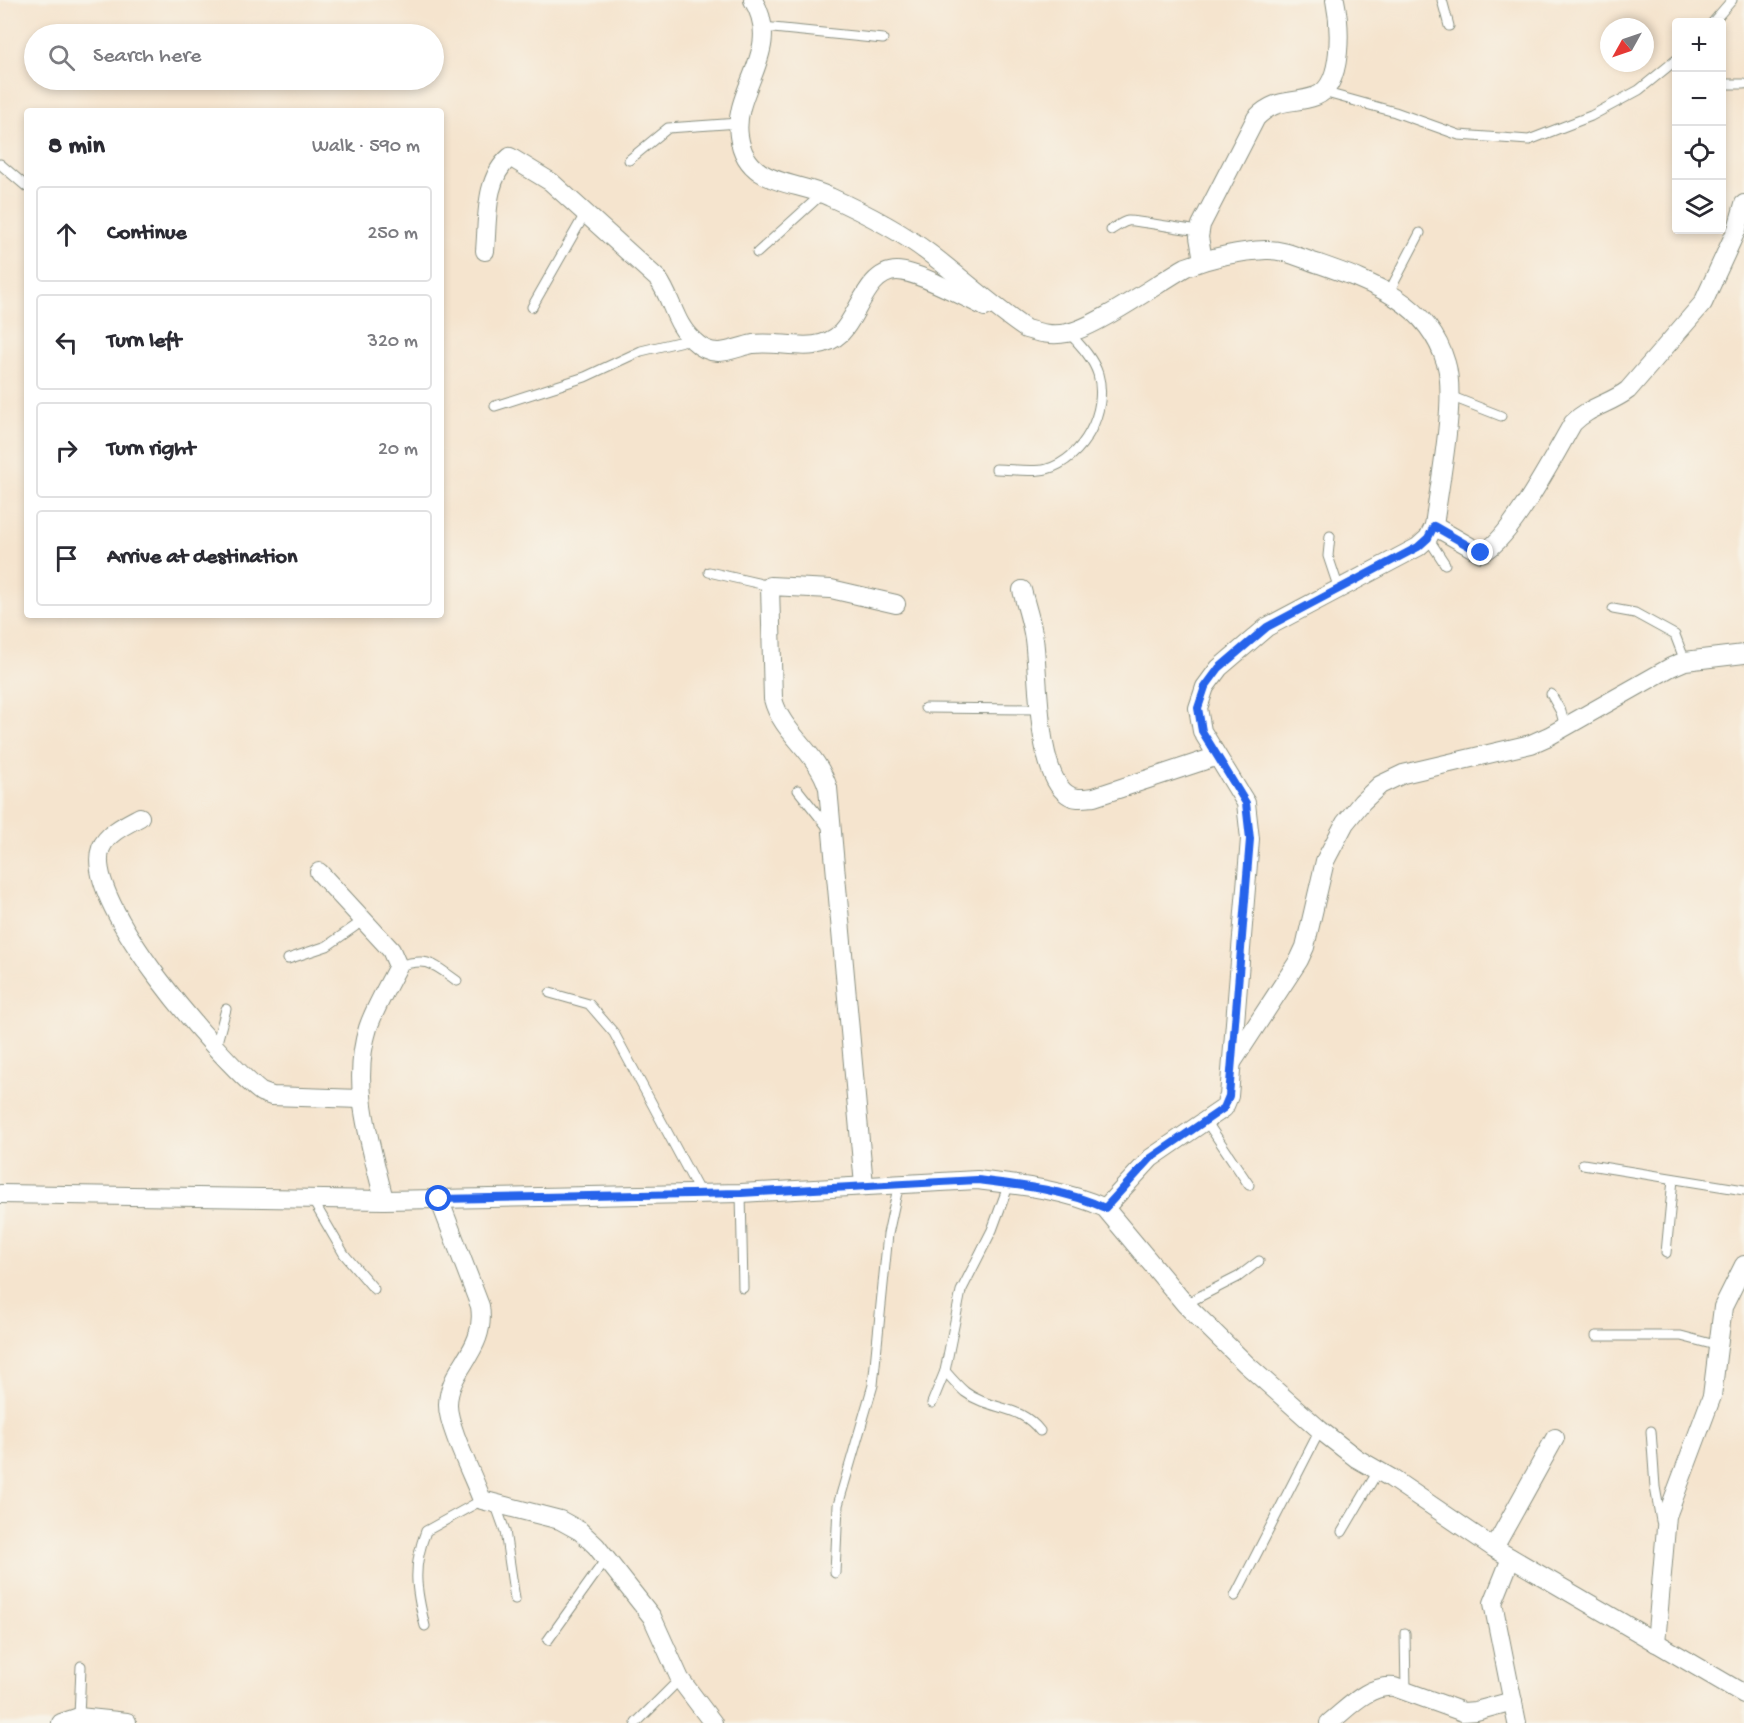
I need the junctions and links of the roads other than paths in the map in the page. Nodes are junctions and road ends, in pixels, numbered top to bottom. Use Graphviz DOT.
graph roads {
  1 [pos="753,0"];
  2 [pos="1335,0"];
  3 [pos="1442,0"];
  4 [pos="1732,0"];
  5 [pos="1716,18"];
  6 [pos="1449,26"];
  7 [pos="763,27"];
  8 [pos="883,39"];
  9 [pos="1672,69"];
  10 [pos="1726,84"];
  11 [pos="1744,84"];
  12 [pos="1323,92"];
  13 [pos="739,123"];
  14 [pos="629,160"];
  15 [pos="0,164"];
  16 [pos="24,184"];
  17 [pos="822,194"];
  18 [pos="1744,204"];
  19 [pos="585,213"];
  20 [pos="1111,230"];
  21 [pos="1200,231"];
  22 [pos="1420,233"];
  23 [pos="485,251"];
  24 [pos="757,254"];
  25 [pos="1203,260"];
  26 [pos="1389,292"];
  27 [pos="532,307"];
  28 [pos="1011,319"];
  29 [pos="1069,333"];
  30 [pos="691,339"];
  31 [pos="1450,396"];
  32 [pos="495,406"];
  33 [pos="1501,416"];
  34 [pos="996,469"];
  35 [pos="1431,532"];
  36 [pos="1330,536"];
  37 [pos="1445,564"];
  38 [pos="709,572"];
  39 [pos="770,586"];
  40 [pos="1339,589"];
  41 [pos="1022,590"];
  42 [pos="896,604"];
  43 [pos="1613,609"];
  44 [pos="1744,654"];
  45 [pos="1685,662"];
  46 [pos="1551,694"];
  47 [pos="925,708"];
  48 [pos="1038,709"];
  49 [pos="1565,727"];
  50 [pos="1215,758"];
  51 [pos="798,790"];
  52 [pos="140,817"];
  53 [pos="832,833"];
  54 [pos="319,872"];
  55 [pos="363,920"];
  56 [pos="288,959"];
  57 [pos="398,966"];
  58 [pos="457,981"];
  59 [pos="550,993"];
  60 [pos="226,1009"];
  61 [pos="216,1046"];
  62 [pos="1232,1063"];
  63 [pos="360,1099"];
  64 [pos="1206,1121"];
  65 [pos="1583,1164"];
  66 [pos="1673,1179"];
  67 [pos="900,1183"];
  68 [pos="1009,1184"];
  69 [pos="864,1185"];
  70 [pos="1249,1185"];
  71 [pos="1744,1190"];
  72 [pos="1,1192"];
  73 [pos="700,1193"];
  74 [pos="741,1193"];
  75 [pos="312,1199"];
  76 [pos="439,1199"];
  77 [pos="384,1200"];
  78 [pos="1105,1208"];
  79 [pos="1665,1253"];
  80 [pos="1259,1261"];
  81 [pos="1744,1265"];
  82 [pos="744,1288"];
  83 [pos="374,1289"];
  84 [pos="1185,1304"];
  85 [pos="1596,1336"];
  86 [pos="1719,1346"];
  87 [pos="945,1371"];
  88 [pos="932,1403"];
  89 [pos="1320,1430"];
  90 [pos="1040,1431"];
  91 [pos="1651,1431"];
  92 [pos="1555,1438"];
  93 [pos="1378,1472"];
  94 [pos="489,1501"];
  95 [pos="1342,1532"];
  96 [pos="1664,1536"];
  97 [pos="1494,1548"];
  98 [pos="1511,1558"];
  99 [pos="606,1559"];
  100 [pos="835,1573"];
  101 [pos="1235,1596"];
  102 [pos="515,1599"];
  103 [pos="425,1626"];
  104 [pos="1405,1633"];
  105 [pos="548,1640"];
  106 [pos="1656,1643"];
  107 [pos="81,1666"];
  108 [pos="680,1679"];
  109 [pos="1406,1691"];
  110 [pos="1744,1694"];
  111 [pos="1513,1701"];
  112 [pos="79,1717"];
  113 [pos="127,1722"];
  114 [pos="61,1723"];
  115 [pos="636,1723"];
  116 [pos="713,1723"];
  117 [pos="1329,1723"];
  118 [pos="1517,1723"];
  1 -- 7 [label="street"];
  2 -- 12 [label="street"];
  3 -- 6 [label="lane"];
  4 -- 5 [label="lane"];
  7 -- 8 [label="lane"];
  7 -- 13 [label="street"];
  9 -- 12 [label="lane"];
  10 -- 11 [label="lane"];
  12 -- 21 [label="street"];
  13 -- 14 [label="lane"];
  13 -- 17 [label="street"];
  15 -- 16 [label="lane"];
  17 -- 24 [label="lane"];
  17 -- 28 [label="street"];
  18 -- 35 [label="street"];
  19 -- 23 [label="street"];
  19 -- 27 [label="lane"];
  19 -- 30 [label="street"];
  20 -- 21 [label="lane"];
  21 -- 25 [label="street"];
  22 -- 26 [label="lane"];
  25 -- 26 [label="street"];
  25 -- 29 [label="street"];
  26 -- 31 [label="street"];
  28 -- 29 [label="street"];
  28 -- 30 [label="street"];
  29 -- 34 [label="lane"];
  30 -- 32 [label="lane"];
  31 -- 33 [label="lane"];
  31 -- 35 [label="street"];
  35 -- 37 [label="lane"];
  35 -- 40 [label="street"];
  36 -- 40 [label="lane"];
  38 -- 39 [label="lane"];
  39 -- 42 [label="street"];
  39 -- 53 [label="street"];
  40 -- 50 [label="street"];
  41 -- 48 [label="street"];
  43 -- 45 [label="lane"];
  44 -- 45 [label="street"];
  45 -- 49 [label="street"];
  46 -- 49 [label="lane"];
  47 -- 48 [label="lane"];
  48 -- 50 [label="street"];
  49 -- 62 [label="street"];
  50 -- 62 [label="street"];
  51 -- 53 [label="lane"];
  52 -- 61 [label="street"];
  53 -- 69 [label="street"];
  54 -- 55 [label="street"];
  55 -- 56 [label="lane"];
  55 -- 57 [label="street"];
  57 -- 58 [label="lane"];
  57 -- 63 [label="street"];
  59 -- 73 [label="lane"];
  60 -- 61 [label="lane"];
  61 -- 63 [label="street"];
  62 -- 64 [label="street"];
  63 -- 77 [label="street"];
  64 -- 70 [label="lane"];
  64 -- 78 [label="street"];
  65 -- 66 [label="lane"];
  66 -- 71 [label="lane"];
  66 -- 79 [label="lane"];
  67 -- 68 [label="street"];
  67 -- 69 [label="street"];
  67 -- 100 [label="lane"];
  68 -- 78 [label="street"];
  68 -- 87 [label="lane"];
  69 -- 74 [label="street"];
  72 -- 75 [label="street"];
  73 -- 74 [label="street"];
  73 -- 76 [label="street"];
  74 -- 82 [label="lane"];
  75 -- 77 [label="street"];
  75 -- 83 [label="lane"];
  76 -- 77 [label="street"];
  76 -- 94 [label="street"];
  78 -- 84 [label="street"];
  80 -- 84 [label="lane"];
  81 -- 86 [label="street"];
  84 -- 89 [label="street"];
  85 -- 86 [label="lane"];
  86 -- 96 [label="street"];
  87 -- 88 [label="lane"];
  87 -- 90 [label="lane"];
  89 -- 93 [label="street"];
  89 -- 101 [label="lane"];
  91 -- 96 [label="lane"];
  92 -- 97 [label="street"];
  93 -- 95 [label="lane"];
  93 -- 97 [label="street"];
  94 -- 99 [label="street"];
  94 -- 102 [label="lane"];
  94 -- 103 [label="lane"];
  96 -- 106 [label="street"];
  97 -- 98 [label="street"];
  98 -- 106 [label="street"];
  98 -- 111 [label="street"];
  99 -- 105 [label="lane"];
  99 -- 108 [label="street"];
  104 -- 109 [label="lane"];
  106 -- 110 [label="street"];
  107 -- 112 [label="lane"];
  108 -- 115 [label="lane"];
  108 -- 116 [label="street"];
  109 -- 111 [label="street"];
  109 -- 117 [label="street"];
  111 -- 118 [label="street"];
  112 -- 113 [label="street"];
  112 -- 114 [label="street"];
}
